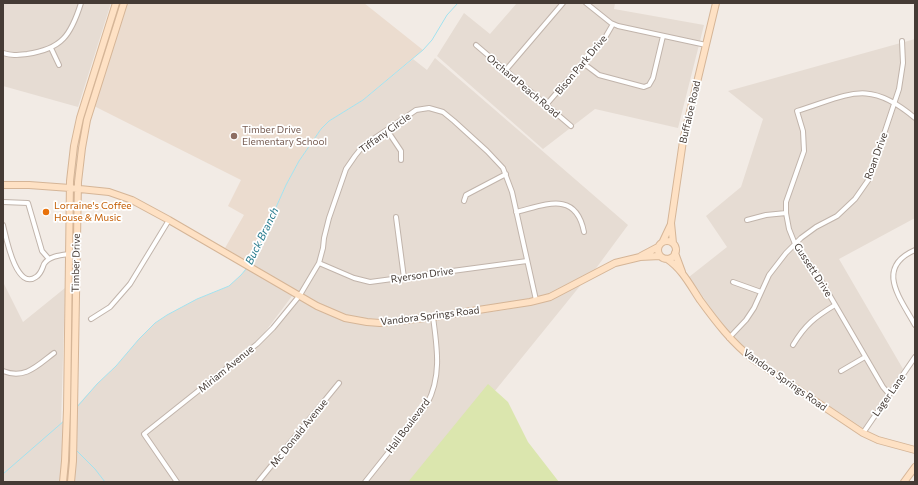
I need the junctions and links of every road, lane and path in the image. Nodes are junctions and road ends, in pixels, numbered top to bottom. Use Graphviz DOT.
graph roads {
  1 [pos="81,3"];
  2 [pos="116,3"];
  3 [pos="124,3"];
  4 [pos="563,3"];
  5 [pos="586,3"];
  6 [pos="716,3"];
  7 [pos="613,24"];
  8 [pos="663,36"];
  9 [pos="902,41"];
  10 [pos="706,44"];
  11 [pos="476,45"];
  12 [pos="51,48"];
  13 [pos="3,53"];
  14 [pos="583,63"];
  15 [pos="59,65"];
  16 [pos="505,71"];
  17 [pos="895,103"];
  18 [pos="546,105"];
  19 [pos="915,118"];
  20 [pos="571,126"];
  21 [pos="387,130"];
  22 [pos="401,160"];
  23 [pos="506,174"];
  24 [pos="3,185"];
  25 [pos="70,188"];
  26 [pos="77,189"];
  27 [pos="464,201"];
  28 [pos="3,202"];
  29 [pos="516,212"];
  30 [pos="786,213"];
  31 [pos="396,217"];
  32 [pos="169,220"];
  33 [pos="747,220"];
  34 [pos="672,222"];
  35 [pos="3,225"];
  36 [pos="584,232"];
  37 [pos="663,241"];
  38 [pos="673,243"];
  39 [pos="795,244"];
  40 [pos="658,248"];
  41 [pos="915,250"];
  42 [pos="675,253"];
  43 [pos="69,254"];
  44 [pos="660,256"];
  45 [pos="640,257"];
  46 [pos="49,259"];
  47 [pos="667,259"];
  48 [pos="527,261"];
  49 [pos="319,263"];
  50 [pos="683,274"];
  51 [pos="404,278"];
  52 [pos="733,282"];
  53 [pos="762,292"];
  54 [pos="300,295"];
  55 [pos="536,300"];
  56 [pos="835,305"];
  57 [pos="433,317"];
  58 [pos="91,319"];
  59 [pos="915,326"];
  60 [pos="729,338"];
  61 [pos="793,345"];
  62 [pos="54,353"];
  63 [pos="915,356"];
  64 [pos="865,357"];
  65 [pos="3,371"];
  66 [pos="841,371"];
  67 [pos="339,383"];
  68 [pos="889,394"];
  69 [pos="863,433"];
  70 [pos="915,450"];
  71 [pos="915,466"];
  72 [pos="63,482"];
  73 [pos="71,482"];
  74 [pos="177,482"];
  75 [pos="258,482"];
  76 [pos="365,482"];
  77 [pos="904,482"];
  1 -- 12 [label="street"];
  2 -- 25 [label="street, Timber Drive"];
  3 -- 26 [label="street, Timber Drive"];
  4 -- 16 [label="street"];
  5 -- 7 [label="street"];
  6 -- 10 [label="street, Buffaloe Road"];
  7 -- 8 [label="street"];
  7 -- 14 [label="street, Bison Park Drive"];
  8 -- 10 [label="street"];
  8 -- 14 [label="street"];
  9 -- 17 [label="street, Roan Drive"];
  10 -- 34 [label="street, Buffaloe Road"];
  11 -- 16 [label="street, Orchard Peach Road"];
  12 -- 13 [label="street"];
  12 -- 15 [label="street"];
  14 -- 18 [label="street, Bison Park Drive"];
  16 -- 18 [label="street, Orchard Peach Road"];
  17 -- 19 [label="street"];
  17 -- 30 [label="street, Gussett Drive"];
  17 -- 39 [label="street, Roan Drive"];
  18 -- 20 [label="street, Orchard Peach Road"];
  21 -- 22 [label="street"];
  21 -- 23 [label="street, Tiffany Circle"];
  21 -- 49 [label="street, Tiffany Circle"];
  23 -- 27 [label="street"];
  23 -- 29 [label="street, Tiffany Circle"];
  24 -- 25 [label="street, Vandora Springs Road"];
  25 -- 26 [label="street, Vandora Springs Road"];
  25 -- 43 [label="street, Timber Drive"];
  26 -- 32 [label="street, Vandora Springs Road"];
  26 -- 73 [label="street, Timber Drive"];
  28 -- 46 [label="street"];
  29 -- 36 [label="street"];
  29 -- 48 [label="street, Tiffany Circle"];
  30 -- 33 [label="street"];
  30 -- 39 [label="street, Gussett Drive"];
  31 -- 51 [label="street"];
  32 -- 54 [label="street, Vandora Springs Road"];
  32 -- 58 [label="street"];
  34 -- 37 [label="street, Buffaloe Road"];
  34 -- 38 [label="street, Buffaloe Road"];
  35 -- 46 [label="street"];
  37 -- 38 [label="street"];
  37 -- 40 [label="street"];
  38 -- 42 [label="street"];
  39 -- 53 [label="street, Roan Drive"];
  39 -- 56 [label="street, Gussett Drive"];
  40 -- 44 [label="street"];
  40 -- 45 [label="street, Vandora Springs Road"];
  41 -- 59 [label="street"];
  42 -- 47 [label="street"];
  42 -- 50 [label="street, Vandora Springs Road"];
  43 -- 46 [label="street"];
  43 -- 72 [label="street, Timber Drive"];
  44 -- 45 [label="street, Vandora Springs Road"];
  44 -- 47 [label="street"];
  45 -- 55 [label="street, Vandora Springs Road"];
  47 -- 50 [label="street, Vandora Springs Road"];
  48 -- 51 [label="street, Ryerson Drive"];
  48 -- 55 [label="street, Tiffany Circle"];
  49 -- 51 [label="street, Ryerson Drive"];
  49 -- 54 [label="street, Tiffany Circle"];
  50 -- 60 [label="street, Vandora Springs Road"];
  52 -- 53 [label="street"];
  53 -- 60 [label="street, Roan Drive"];
  54 -- 57 [label="street, Vandora Springs Road"];
  54 -- 74 [label="street, Miriam Avenue"];
  55 -- 57 [label="street, Vandora Springs Road"];
  56 -- 61 [label="street"];
  56 -- 64 [label="street, Gussett Drive"];
  57 -- 76 [label="street, Hall Boulevard"];
  60 -- 69 [label="street, Vandora Springs Road"];
  62 -- 65 [label="street"];
  63 -- 68 [label="street, Lager Lane"];
  64 -- 66 [label="street"];
  64 -- 68 [label="street, Gussett Drive"];
  67 -- 75 [label="street, Mc Donald Avenue"];
  68 -- 69 [label="street, Lager Lane"];
  69 -- 70 [label="street, Vandora Springs Road"];
  71 -- 77 [label="street"];
}
